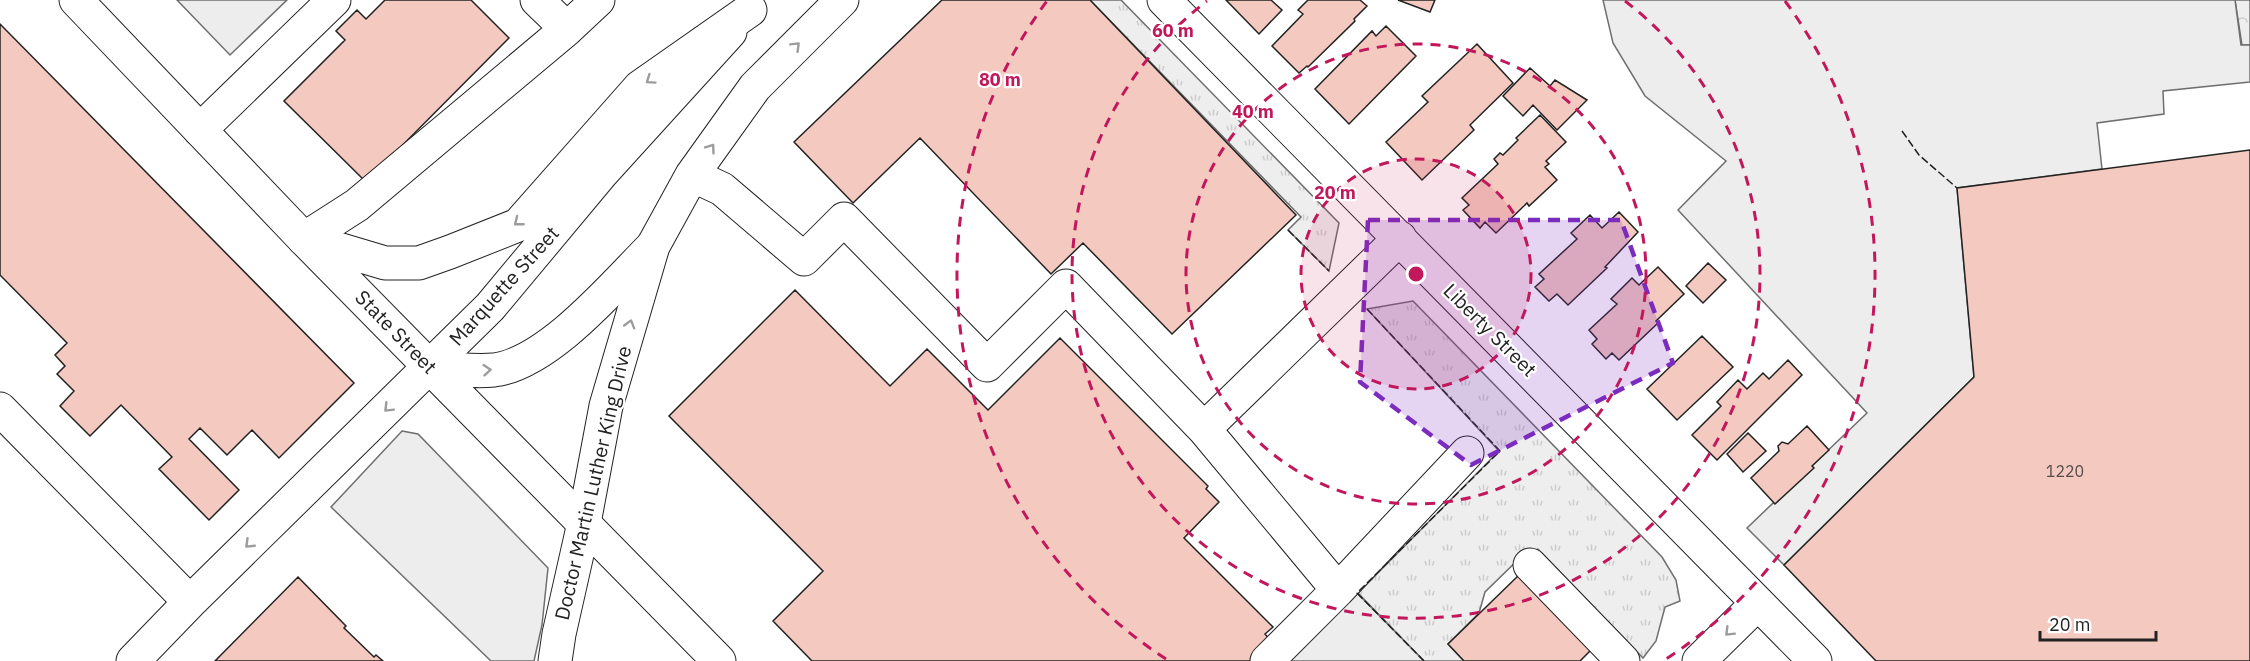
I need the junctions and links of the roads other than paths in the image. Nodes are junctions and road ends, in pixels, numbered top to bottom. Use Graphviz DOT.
graph roads {
  1 [pos="76,0"];
  2 [pos="334,0"];
  3 [pos="537,0"];
  4 [pos="598,0"];
  5 [pos="842,0"];
  6 [pos="1164,0"];
  7 [pos="755,5"];
  8 [pos="567,29"];
  9 [pos="200,130"];
  10 [pos="692,175"];
  11 [pos="1400,238"];
  12 [pos="304,239"];
  13 [pos="653,246"];
  14 [pos="429,366"];
  15 [pos="0,409"];
  16 [pos="1204,429"];
  17 [pos="1467,453"];
  18 [pos="584,524"];
  19 [pos="1530,565"];
  20 [pos="1338,590"];
  21 [pos="190,602"];
  22 [pos="1758,603"];
  23 [pos="1614,658"];
  24 [pos="133,661"];
  25 [pos="555,661"];
  26 [pos="719,661"];
  27 [pos="1267,661"];
  28 [pos="1699,661"];
  29 [pos="1815,661"];
  1 -- 9 [label="street, State Street"];
  2 -- 9 [label="street"];
  3 -- 8 [label="street"];
  4 -- 8 [label="street"];
  10 -- 5 [label="street, Doctor Martin Luther King Drive, one-way"];
  6 -- 11 [label="street, Liberty Street"];
  7 -- 12 [label="street, one-way"];
  7 -- 14 [label="street, Marquette Street"];
  8 -- 12 [label="street"];
  9 -- 12 [label="street, State Street"];
  10 -- 13 [label="street, Doctor Martin Luther King Drive"];
  10 -- 16 [label="street"];
  11 -- 16 [label="street"];
  11 -- 22 [label="street, Liberty Street"];
  12 -- 14 [label="street, State Street"];
  14 -- 13 [label="street, one-way"];
  18 -- 13 [label="street, Doctor Martin Luther King Drive, one-way"];
  14 -- 18 [label="street, State Street"];
  14 -- 21 [label="street, Marquette Street, one-way"];
  15 -- 21 [label="street"];
  16 -- 20 [label="street"];
  17 -- 20 [label="street"];
  18 -- 25 [label="street, Doctor Martin Luther King Drive"];
  18 -- 26 [label="street, State Street"];
  19 -- 23 [label="street"];
  20 -- 27 [label="street"];
  21 -- 24 [label="street, Marquette Street"];
  22 -- 28 [label="street, one-way"];
  22 -- 29 [label="street, Liberty Street"];
}
